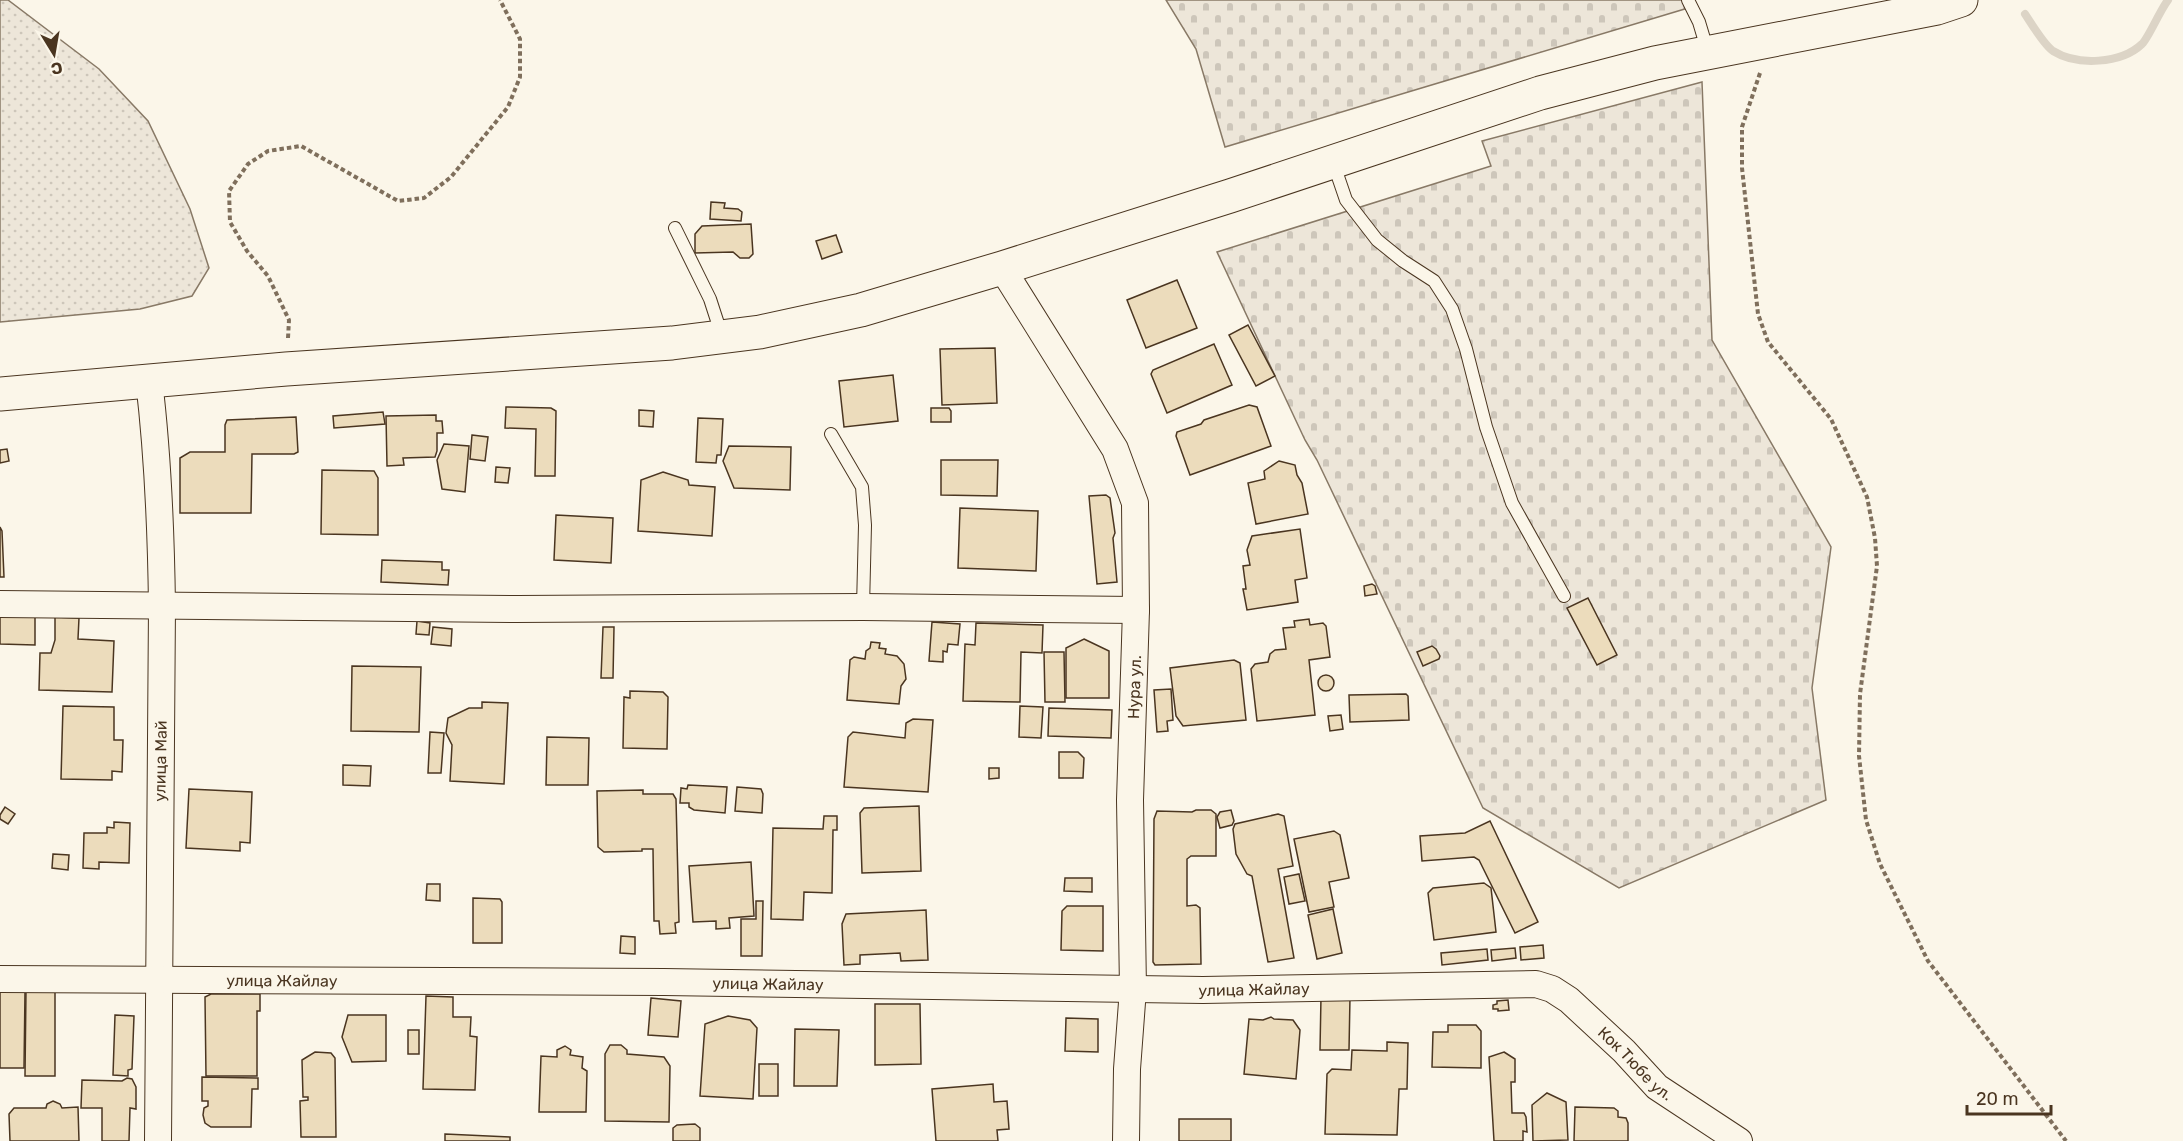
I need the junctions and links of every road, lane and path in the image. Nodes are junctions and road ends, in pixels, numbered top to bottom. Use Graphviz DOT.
graph roads {
  1 [pos="500,0"];
  2 [pos="1688,0"];
  3 [pos="1961,0"];
  4 [pos="1773,40"];
  5 [pos="1708,53"];
  6 [pos="1333,161"];
  7 [pos="675,228"];
  8 [pos="1002,268"];
  9 [pos="722,337"];
  10 [pos="286,369"];
  11 [pos="149,381"];
  12 [pos="0,394"];
  13 [pos="831,434"];
  14 [pos="1564,596"];
  15 [pos="0,604"];
  16 [pos="162,606"];
  17 [pos="863,607"];
  18 [pos="1136,610"];
  19 [pos="158,978"];
  20 [pos="0,979"];
  21 [pos="1536,984"];
  22 [pos="1133,989"];
  23 [pos="158,1141"];
  24 [pos="1126,1141"];
  25 [pos="1739,1141"];
  26 [pos="2066,1141"];
  1 -- 10 [label="path"];
  2 -- 5 [label="lane"];
  3 -- 4 [label="street"];
  4 -- 5 [label="street"];
  4 -- 26 [label="path"];
  5 -- 6 [label="street"];
  6 -- 8 [label="street"];
  6 -- 14 [label="lane"];
  7 -- 9 [label="lane"];
  8 -- 9 [label="street"];
  8 -- 18 [label="street, Нура ул."];
  9 -- 10 [label="street"];
  10 -- 11 [label="street"];
  11 -- 12 [label="street"];
  11 -- 16 [label="street, улица Май"];
  13 -- 17 [label="lane"];
  15 -- 16 [label="street"];
  16 -- 17 [label="street"];
  16 -- 19 [label="street, улица Май"];
  17 -- 18 [label="street"];
  18 -- 22 [label="street, Нура ул."];
  19 -- 20 [label="street, улица Жайлау"];
  19 -- 22 [label="street, улица Жайлау"];
  19 -- 23 [label="street, улица Май"];
  21 -- 22 [label="street, улица Жайлау"];
  21 -- 25 [label="street, Кок Тюбе ул."];
  22 -- 24 [label="street, Нура ул."];
}
